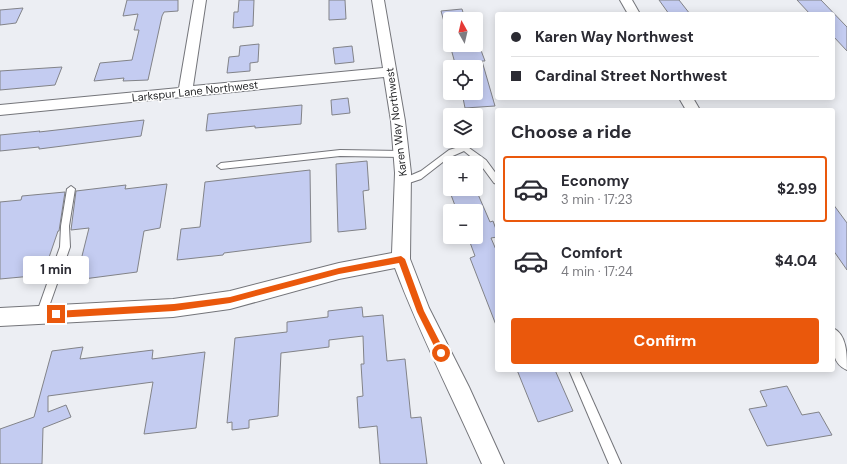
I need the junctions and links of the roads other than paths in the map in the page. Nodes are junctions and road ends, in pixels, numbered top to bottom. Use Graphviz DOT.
graph roads {
  1 [pos="200,0"];
  2 [pos="378,0"];
  3 [pos="626,0"];
  4 [pos="633,12"];
  5 [pos="390,72"];
  6 [pos="185,92"];
  7 [pos="0,110"];
  8 [pos="401,154"];
  9 [pos="221,166"];
  10 [pos="495,178"];
  11 [pos="403,182"];
  12 [pos="71,189"];
  13 [pos="401,259"];
  14 [pos="41,315"];
  15 [pos="0,317"];
  16 [pos="835,340"];
  17 [pos="847,360"];
  18 [pos="575,372"];
  19 [pos="494,464"];
  20 [pos="615,464"];
  1 -- 6 [label="street"];
  2 -- 5 [label="street, Karen Way Northwest"];
  3 -- 4 [label="street"];
  5 -- 6 [label="street, Larkspur Lane Northwest"];
  5 -- 8 [label="street, Karen Way Northwest"];
  6 -- 7 [label="street, Larkspur Lane Northwest"];
  8 -- 9 [label="lane"];
  8 -- 11 [label="street, Karen Way Northwest"];
  10 -- 11 [label="lane"];
  11 -- 13 [label="street, Karen Way Northwest"];
  12 -- 14 [label="lane"];
  13 -- 14 [label="street"];
  13 -- 19 [label="street, Karen Way Northwest"];
  14 -- 15 [label="street"];
  16 -- 17 [label="street"];
  18 -- 20 [label="lane"];
}
